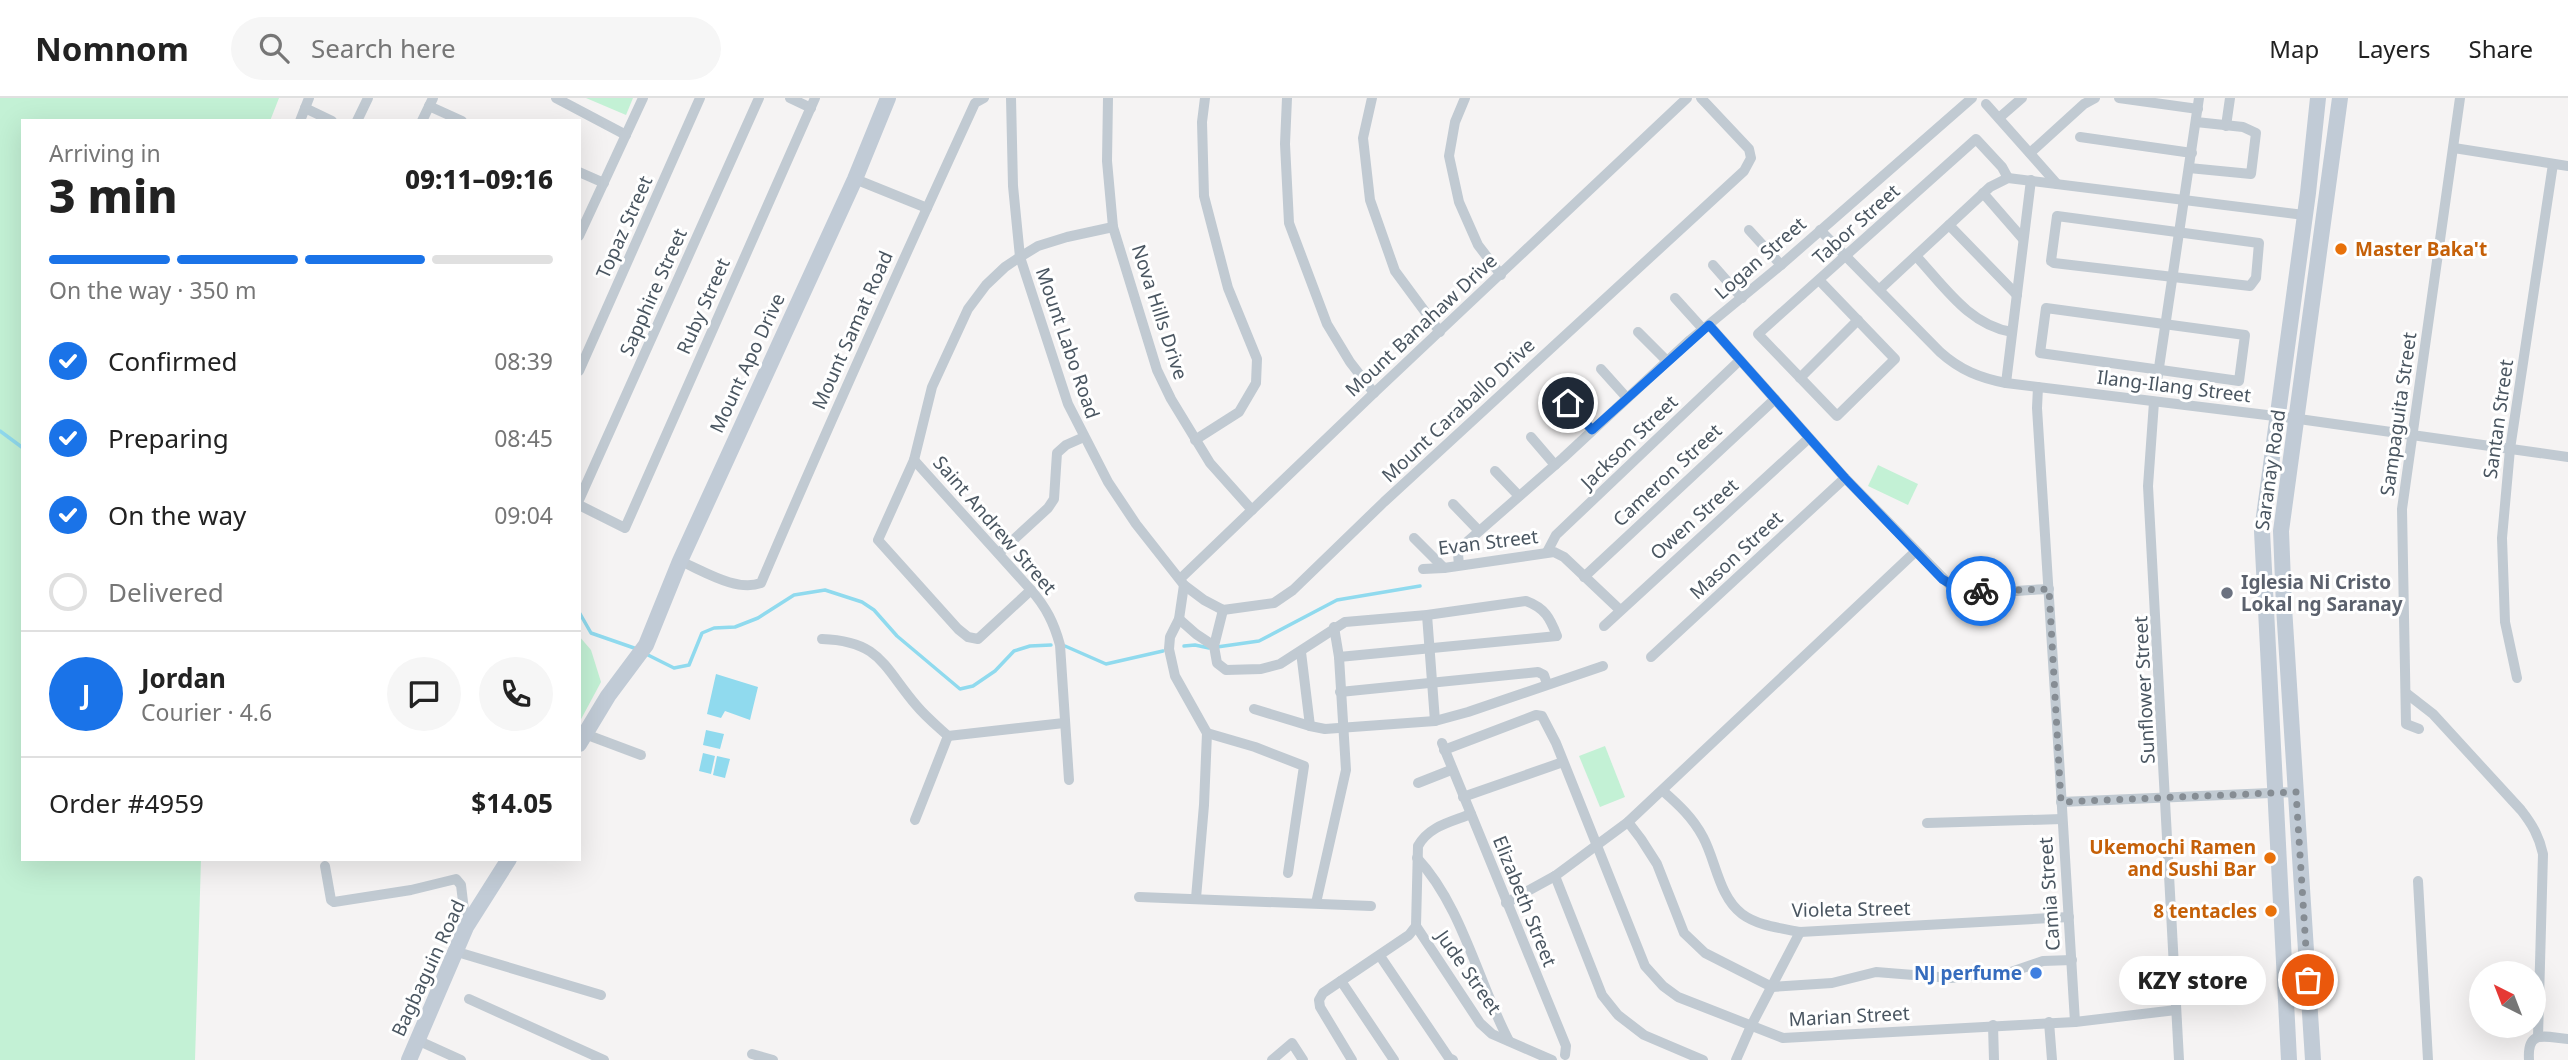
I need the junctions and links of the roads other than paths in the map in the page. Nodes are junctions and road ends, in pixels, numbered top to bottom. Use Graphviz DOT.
graph roads {
  1 [pos="368,98"];
  2 [pos="556,98"];
  3 [pos="643,98"];
  4 [pos="700,98"];
  5 [pos="759,98"];
  6 [pos="790,98"];
  7 [pos="888,98"];
  8 [pos="984,98"];
  9 [pos="1011,98"];
  10 [pos="1108,98"];
  11 [pos="1205,98"];
  12 [pos="1287,98"];
  13 [pos="1372,98"];
  14 [pos="1465,98"];
  15 [pos="1687,98"];
  16 [pos="1701,98"];
  17 [pos="1972,98"];
  18 [pos="2022,98"];
  19 [pos="2095,98"];
  20 [pos="2119,98"];
  21 [pos="2230,98"];
  22 [pos="2318,98"];
  23 [pos="2340,98"];
  24 [pos="2460,98"];
  25 [pos="431,102"];
  26 [pos="307,103"];
  27 [pos="813,103"];
  28 [pos="2199,103"];
  29 [pos="1986,104"];
  30 [pos="1999,118"];
  31 [pos="329,119"];
  32 [pos="358,119"];
  33 [pos="423,119"];
  34 [pos="459,119"];
  35 [pos="2196,122"];
  36 [pos="2226,126"];
  37 [pos="626,135"];
  38 [pos="2080,137"];
  39 [pos="2454,148"];
  40 [pos="2029,153"];
  41 [pos="2192,153"];
  42 [pos="2553,164"];
  43 [pos="2568,166"];
  44 [pos="2189,168"];
  45 [pos="581,173"];
  46 [pos="2008,178"];
  47 [pos="855,179"];
  48 [pos="2031,180"];
  49 [pos="604,183"];
  50 [pos="2057,184"];
  51 [pos="1983,193"];
  52 [pos="2185,199"];
  53 [pos="927,208"];
  54 [pos="2304,215"];
  55 [pos="1949,225"];
  56 [pos="1113,227"];
  57 [pos="1749,230"];
  58 [pos="1820,230"];
  59 [pos="581,232"];
  60 [pos="2180,233"];
  61 [pos="2023,239"];
  62 [pos="1846,256"];
  63 [pos="1916,256"];
  64 [pos="1020,257"];
  65 [pos="1713,265"];
  66 [pos="1781,265"];
  67 [pos="1501,275"];
  68 [pos="2174,279"];
  69 [pos="1819,280"];
  70 [pos="1880,289"];
  71 [pos="2017,295"];
  72 [pos="1675,298"];
  73 [pos="1742,298"];
  74 [pos="1858,320"];
  75 [pos="2166,324"];
  76 [pos="1706,327"];
  77 [pos="1440,332"];
  78 [pos="1638,332"];
  79 [pos="2012,332"];
  80 [pos="1667,361"];
  81 [pos="1739,361"];
  82 [pos="581,366"];
  83 [pos="1601,369"];
  84 [pos="2158,375"];
  85 [pos="1800,378"];
  86 [pos="2006,383"];
  87 [pos="2038,387"];
  88 [pos="1374,393"];
  89 [pos="1627,398"];
  90 [pos="1775,399"];
  91 [pos="2154,402"];
  92 [pos="1568,403"];
  93 [pos="2278,416"];
  94 [pos="2299,419"];
  95 [pos="1592,430"];
  96 [pos="1084,437"];
  97 [pos="1531,437"];
  98 [pos="2413,437"];
  99 [pos="1809,438"];
  100 [pos="1195,440"];
  101 [pos="2510,449"];
  102 [pos="2568,457"];
  103 [pos="914,460"];
  104 [pos="1555,465"];
  105 [pos="1494,471"];
  106 [pos="1845,478"];
  107 [pos="1518,496"];
  108 [pos="581,498"];
  109 [pos="581,504"];
  110 [pos="1453,504"];
  111 [pos="1252,510"];
  112 [pos="1479,531"];
  113 [pos="1414,537"];
  114 [pos="1547,552"];
  115 [pos="1915,552"];
  116 [pos="999,553"];
  117 [pos="680,561"];
  118 [pos="1459,565"];
  119 [pos="1444,568"];
  120 [pos="1423,569"];
  121 [pos="1584,577"];
  122 [pos="1182,582"];
  123 [pos="2049,589"];
  124 [pos="1031,590"];
  125 [pos="1223,610"];
  126 [pos="1620,610"];
  127 [pos="1427,615"];
  128 [pos="1179,619"];
  129 [pos="1604,626"];
  130 [pos="1334,627"];
  131 [pos="822,639"];
  132 [pos="1213,646"];
  133 [pos="1430,648"];
  134 [pos="1301,652"];
  135 [pos="1339,657"];
  136 [pos="1651,657"];
  137 [pos="1603,666"];
  138 [pos="2517,678"];
  139 [pos="1433,682"];
  140 [pos="1547,684"];
  141 [pos="1340,691"];
  142 [pos="2406,694"];
  143 [pos="1254,709"];
  144 [pos="1542,716"];
  145 [pos="1435,721"];
  146 [pos="1064,723"];
  147 [pos="1310,726"];
  148 [pos="1343,728"];
  149 [pos="2419,729"];
  150 [pos="1207,733"];
  151 [pos="948,736"];
  152 [pos="582,739"];
  153 [pos="641,755"];
  154 [pos="1563,762"];
  155 [pos="1451,770"];
  156 [pos="1069,780"];
  157 [pos="1418,783"];
  158 [pos="1663,792"];
  159 [pos="2277,792"];
  160 [pos="2296,792"];
  161 [pos="2167,796"];
  162 [pos="1463,797"];
  163 [pos="2061,802"];
  164 [pos="1471,814"];
  165 [pos="2062,819"];
  166 [pos="915,820"];
  167 [pos="1628,822"];
  168 [pos="1927,823"];
  169 [pos="1597,847"];
  170 [pos="1417,858"];
  171 [pos="508,861"];
  172 [pos="325,866"];
  173 [pos="1288,873"];
  174 [pos="1555,876"];
  175 [pos="2418,881"];
  176 [pos="1139,897"];
  177 [pos="1196,898"];
  178 [pos="1316,903"];
  179 [pos="1506,903"];
  180 [pos="1371,906"];
  181 [pos="2069,918"];
  182 [pos="1416,926"];
  183 [pos="466,927"];
  184 [pos="1800,932"];
  185 [pos="454,951"];
  186 [pos="1380,956"];
  187 [pos="2071,960"];
  188 [pos="2540,961"];
  189 [pos="1341,981"];
  190 [pos="1772,987"];
  191 [pos="600,995"];
  192 [pos="469,999"];
  193 [pos="2176,1010"];
  194 [pos="2076,1022"];
  195 [pos="2049,1023"];
  196 [pos="1993,1025"];
  197 [pos="1751,1026"];
  198 [pos="2536,1038"];
  199 [pos="2546,1038"];
  200 [pos="2568,1039"];
  201 [pos="417,1040"];
  202 [pos="1509,1041"];
  203 [pos="752,1054"];
  204 [pos="1567,1058"];
  205 [pos="408,1060"];
  206 [pos="461,1060"];
  207 [pos="604,1060"];
  208 [pos="773,1060"];
  209 [pos="1272,1060"];
  210 [pos="1303,1060"];
  211 [pos="1353,1060"];
  212 [pos="1394,1060"];
  213 [pos="1453,1060"];
  214 [pos="1552,1060"];
  215 [pos="1703,1060"];
  216 [pos="1736,1060"];
  217 [pos="1994,1060"];
  218 [pos="2052,1060"];
  219 [pos="2179,1060"];
  220 [pos="2289,1060"];
  221 [pos="2313,1060"];
  222 [pos="2428,1060"];
  223 [pos="2529,1060"];
  1 -- 32 [label="street"];
  2 -- 37 [label="street"];
  3 -- 37 [label="street"];
  4 -- 82 [label="street, Topaz Street"];
  5 -- 108 [label="street, Sapphire Street"];
  6 -- 27 [label="street"];
  7 -- 47 [label="street, Mount Apo Drive"];
  8 -- 53 [label="street, Mount Samat Road"];
  9 -- 64 [label="street, Mount Labo Road"];
  10 -- 56 [label="street, Nova Hills Drive"];
  11 -- 100 [label="street"];
  12 -- 88 [label="street"];
  13 -- 77 [label="street"];
  14 -- 67 [label="street"];
  15 -- 67 [label="street, Mount Banahaw Drive"];
  16 -- 125 [label="street, Mount Caraballo Drive"];
  17 -- 58 [label="street, Logan Street"];
  18 -- 30 [label="street"];
  19 -- 40 [label="street"];
  20 -- 28 [label="street"];
  21 -- 36 [label="street"];
  22 -- 54 [label="street, Saranay Road"];
  23 -- 94 [label="street, Saranay Road"];
  24 -- 39 [label="street, Sampaguita Street"];
  25 -- 33 [label="street"];
  25 -- 34 [label="street"];
  26 -- 31 [label="street"];
  27 -- 109 [label="street, Ruby Street"];
  28 -- 35 [label="street"];
  29 -- 30 [label="street"];
  30 -- 40 [label="street"];
  35 -- 36 [label="street"];
  35 -- 41 [label="street"];
  36 -- 44 [label="street"];
  37 -- 49 [label="street"];
  38 -- 41 [label="street"];
  39 -- 42 [label="street"];
  39 -- 98 [label="street, Sampaguita Street"];
  40 -- 50 [label="street"];
  41 -- 44 [label="street"];
  42 -- 43 [label="street"];
  42 -- 101 [label="street, Santan Street"];
  44 -- 52 [label="street"];
  45 -- 49 [label="street"];
  46 -- 48 [label="street"];
  46 -- 51 [label="street"];
  46 -- 62 [label="street, Tabor Street"];
  47 -- 53 [label="street"];
  47 -- 117 [label="street, Mount Apo Drive"];
  48 -- 50 [label="street"];
  48 -- 61 [label="street"];
  49 -- 59 [label="street"];
  50 -- 52 [label="street"];
  51 -- 55 [label="street"];
  51 -- 61 [label="street"];
  52 -- 54 [label="street"];
  52 -- 60 [label="street"];
  53 -- 117 [label="street, Mount Samat Road"];
  54 -- 93 [label="street, Saranay Road"];
  55 -- 63 [label="street"];
  55 -- 71 [label="street"];
  56 -- 64 [label="street"];
  56 -- 100 [label="street, Nova Hills Drive"];
  57 -- 66 [label="street"];
  58 -- 62 [label="street, Ilang-Ilang Street"];
  58 -- 66 [label="street, Logan Street"];
  60 -- 68 [label="street"];
  60 -- 68 [label="street"];
  60 -- 68 [label="street"];
  61 -- 71 [label="street"];
  62 -- 69 [label="street, Tabor Street"];
  62 -- 70 [label="street, Ilang-Ilang Street"];
  63 -- 70 [label="street"];
  63 -- 79 [label="street"];
  64 -- 96 [label="street, Mount Labo Road"];
  64 -- 103 [label="street"];
  65 -- 73 [label="street"];
  66 -- 73 [label="street, Logan Street"];
  67 -- 77 [label="street, Mount Banahaw Drive"];
  68 -- 75 [label="street"];
  69 -- 74 [label="street"];
  69 -- 85 [label="street, Tabor Street"];
  70 -- 86 [label="street, Ilang-Ilang Street"];
  71 -- 79 [label="street"];
  72 -- 76 [label="street"];
  73 -- 76 [label="street, Logan Street"];
  74 -- 85 [label="street"];
  74 -- 85 [label="street"];
  75 -- 84 [label="street"];
  75 -- 84 [label="street"];
  75 -- 84 [label="street"];
  76 -- 80 [label="street, Logan Street"];
  76 -- 81 [label="street"];
  77 -- 88 [label="street, Mount Banahaw Drive"];
  78 -- 80 [label="street"];
  79 -- 86 [label="street"];
  80 -- 89 [label="street, Logan Street"];
  81 -- 90 [label="street"];
  81 -- 114 [label="street, Jackson Street"];
  83 -- 89 [label="street"];
  86 -- 87 [label="street, Ilang-Ilang Street"];
  87 -- 91 [label="street, Ilang-Ilang Street"];
  87 -- 123 [label="street, Camia Street"];
  88 -- 111 [label="street, Mount Banahaw Drive"];
  89 -- 95 [label="street, Logan Street"];
  90 -- 99 [label="street"];
  90 -- 121 [label="street, Cameron Street"];
  91 -- 93 [label="street, Ilang-Ilang Street"];
  91 -- 161 [label="street, Sunflower Street"];
  92 -- 95 [label="street"];
  93 -- 94 [label="street, Ilang-Ilang Street"];
  93 -- 159 [label="street, Saranay Road"];
  94 -- 98 [label="street, Ilang-Ilang Street"];
  94 -- 160 [label="street, Saranay Road"];
  95 -- 104 [label="street, Logan Street"];
  96 -- 116 [label="street"];
  96 -- 122 [label="street, Mount Labo Road"];
  97 -- 104 [label="street"];
  98 -- 101 [label="street, Ilang-Ilang Street"];
  98 -- 142 [label="street, Sampaguita Street"];
  99 -- 106 [label="street"];
  99 -- 126 [label="street, Owen Street"];
  100 -- 111 [label="street, Nova Hills Drive"];
  101 -- 102 [label="street, Ilang-Ilang Street"];
  101 -- 138 [label="street, Santan Street"];
  103 -- 116 [label="street, Saint Andrew Street"];
  103 -- 124 [label="street"];
  104 -- 107 [label="street, Logan Street"];
  105 -- 107 [label="street"];
  106 -- 115 [label="street"];
  106 -- 136 [label="street, Mason Street"];
  107 -- 112 [label="street, Logan Street"];
  110 -- 112 [label="street"];
  111 -- 122 [label="street, Mount Banahaw Drive"];
  112 -- 118 [label="street, Logan Street"];
  113 -- 119 [label="street"];
  114 -- 118 [label="street, Evan Street"];
  114 -- 121 [label="street, Evan Street"];
  115 -- 123 [label="street"];
  115 -- 158 [label="street"];
  116 -- 124 [label="street, Saint Andrew Street"];
  117 -- 152 [label="street, Mount Apo Drive"];
  118 -- 119 [label="street, Evan Street"];
  119 -- 120 [label="street, Evan Street"];
  121 -- 126 [label="street, Evan Street"];
  122 -- 125 [label="street"];
  122 -- 128 [label="street"];
  123 -- 163 [label="street, Camia Street"];
  124 -- 146 [label="street, Saint Andrew Street"];
  125 -- 132 [label="street"];
  126 -- 129 [label="street, Owen Street"];
  127 -- 130 [label="street"];
  127 -- 133 [label="street"];
  127 -- 133 [label="street"];
  128 -- 132 [label="street"];
  128 -- 150 [label="street"];
  130 -- 134 [label="street"];
  130 -- 135 [label="street"];
  131 -- 151 [label="street"];
  132 -- 134 [label="street"];
  133 -- 135 [label="street"];
  133 -- 139 [label="street"];
  134 -- 147 [label="street"];
  135 -- 141 [label="street"];
  137 -- 140 [label="street"];
  139 -- 140 [label="street"];
  139 -- 141 [label="street"];
  139 -- 145 [label="street"];
  140 -- 145 [label="street"];
  141 -- 148 [label="street"];
  142 -- 149 [label="street, Sampaguita Street"];
  142 -- 188 [label="street"];
  143 -- 147 [label="street"];
  144 -- 154 [label="street, Marian Street"];
  144 -- 155 [label="street, Elizabeth Street"];
  145 -- 148 [label="street"];
  146 -- 151 [label="street"];
  146 -- 156 [label="street, Saint Andrew Street"];
  147 -- 148 [label="street"];
  148 -- 178 [label="street"];
  150 -- 173 [label="street"];
  150 -- 177 [label="street"];
  151 -- 166 [label="street"];
  152 -- 153 [label="street"];
  154 -- 162 [label="street"];
  154 -- 169 [label="street, Marian Street"];
  155 -- 157 [label="street"];
  155 -- 162 [label="street, Elizabeth Street"];
  158 -- 167 [label="street"];
  158 -- 184 [label="street, Violeta Street"];
  159 -- 160 [label="street"];
  159 -- 161 [label="street"];
  159 -- 220 [label="street, Saranay Road"];
  160 -- 221 [label="street, Saranay Road"];
  161 -- 163 [label="street"];
  161 -- 193 [label="street, Sunflower Street"];
  162 -- 164 [label="street, Elizabeth Street"];
  163 -- 165 [label="street, Camia Street"];
  164 -- 170 [label="street, Jude Street"];
  164 -- 179 [label="street, Elizabeth Street"];
  165 -- 168 [label="street"];
  165 -- 181 [label="street, Camia Street"];
  167 -- 169 [label="street"];
  167 -- 190 [label="street"];
  169 -- 174 [label="street"];
  169 -- 197 [label="street, Marian Street"];
  170 -- 182 [label="street, Jude Street"];
  170 -- 202 [label="street"];
  171 -- 183 [label="street, Bagbaguin Road"];
  172 -- 183 [label="street"];
  174 -- 179 [label="street"];
  174 -- 215 [label="street"];
  175 -- 222 [label="street"];
  176 -- 177 [label="street"];
  177 -- 178 [label="street"];
  178 -- 180 [label="street"];
  179 -- 204 [label="street, Elizabeth Street"];
  181 -- 184 [label="street, Violeta Street"];
  181 -- 187 [label="street, Camia Street"];
  182 -- 186 [label="street"];
  182 -- 202 [label="street, Jude Street"];
  183 -- 185 [label="street, Bagbaguin Road"];
  184 -- 190 [label="street"];
  185 -- 191 [label="street"];
  185 -- 201 [label="street, Bagbaguin Road"];
  186 -- 189 [label="street"];
  186 -- 213 [label="street"];
  187 -- 190 [label="street"];
  187 -- 194 [label="street, Camia Street"];
  189 -- 211 [label="street"];
  189 -- 212 [label="street"];
  190 -- 197 [label="street"];
  192 -- 207 [label="street"];
  193 -- 194 [label="street, Marian Street"];
  193 -- 219 [label="street, Sunflower Street"];
  194 -- 195 [label="street, Marian Street"];
  195 -- 196 [label="street, Marian Street"];
  195 -- 218 [label="street"];
  196 -- 197 [label="street, Marian Street"];
  196 -- 217 [label="street"];
  197 -- 216 [label="street"];
  198 -- 223 [label="street"];
  199 -- 200 [label="street"];
  201 -- 205 [label="street, Bagbaguin Road"];
  201 -- 206 [label="street"];
  202 -- 214 [label="street, Jude Street"];
  203 -- 208 [label="street"];
  209 -- 210 [label="street"];
}
